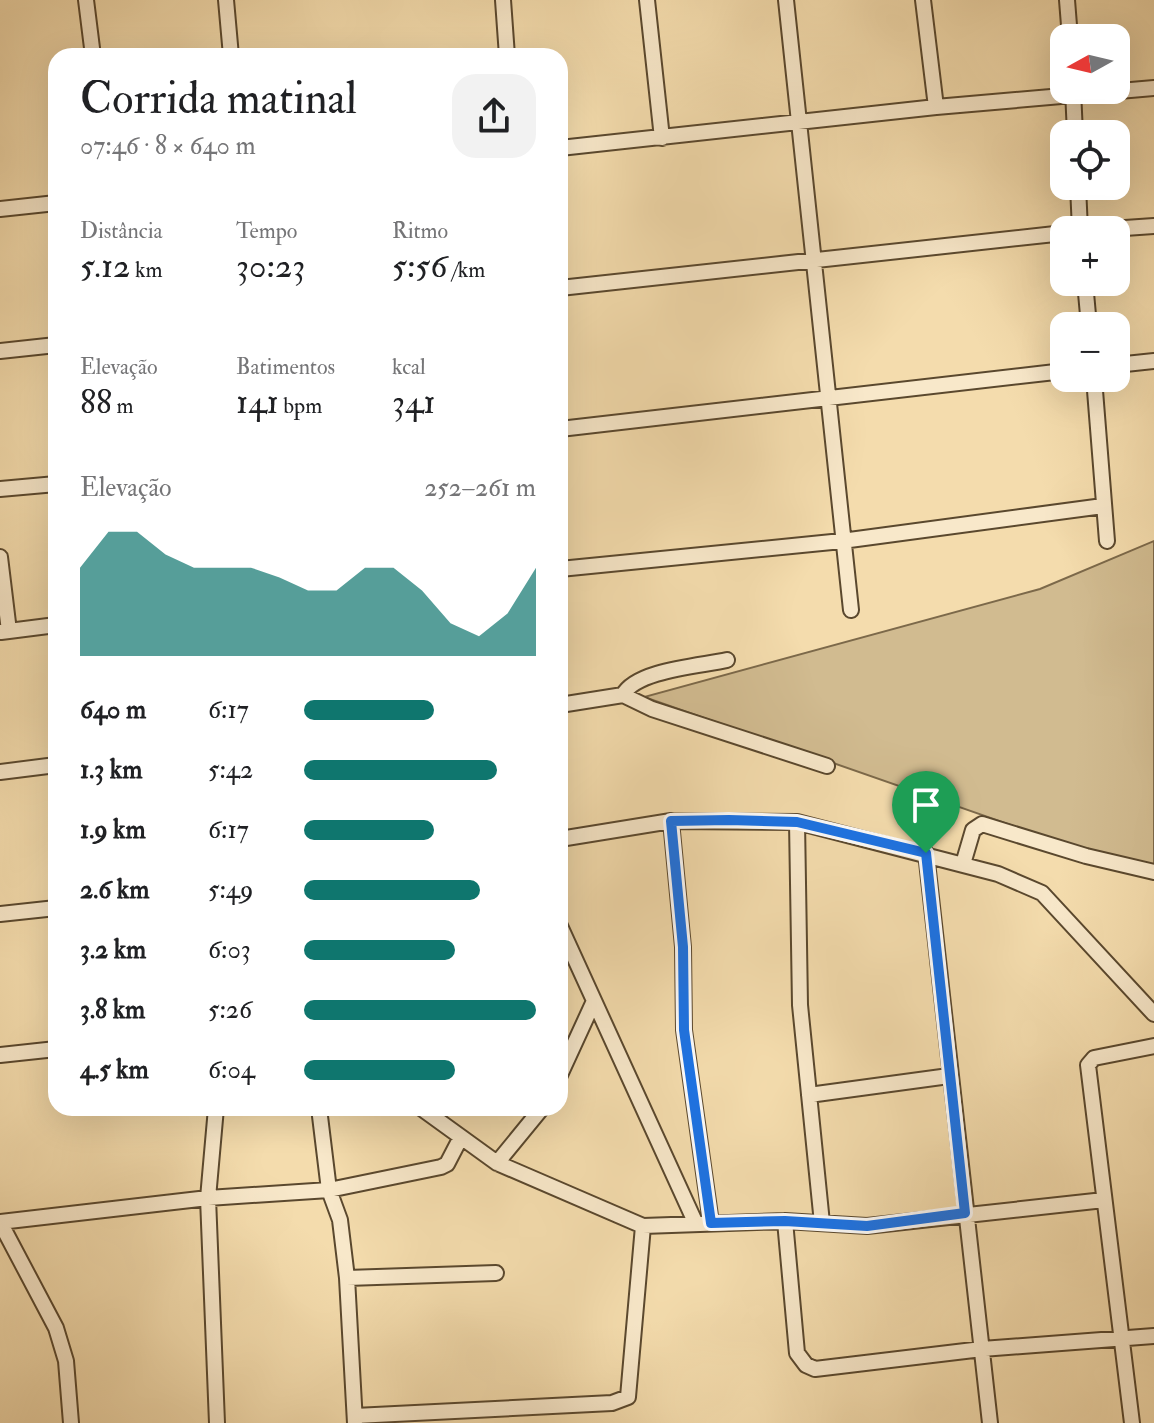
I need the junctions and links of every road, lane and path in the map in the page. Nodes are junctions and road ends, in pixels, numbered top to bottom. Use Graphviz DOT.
graph roads {
  1 [pos="86,0"];
  2 [pos="226,0"];
  3 [pos="503,0"];
  4 [pos="647,0"];
  5 [pos="786,0"];
  6 [pos="923,0"];
  7 [pos="1067,0"];
  8 [pos="1069,24"];
  9 [pos="92,48"];
  10 [pos="230,48"];
  11 [pos="506,48"];
  12 [pos="1154,88"];
  13 [pos="1130,89"];
  14 [pos="1050,95"];
  15 [pos="936,107"];
  16 [pos="797,121"];
  17 [pos="662,138"];
  18 [pos="568,147"];
  19 [pos="48,204"];
  20 [pos="0,209"];
  21 [pos="1154,226"];
  22 [pos="1130,228"];
  23 [pos="1050,235"];
  24 [pos="814,260"];
  25 [pos="568,287"];
  26 [pos="48,346"];
  27 [pos="0,351"];
  28 [pos="1154,361"];
  29 [pos="1130,364"];
  30 [pos="1050,373"];
  31 [pos="1095,392"];
  32 [pos="828,399"];
  33 [pos="568,428"];
  34 [pos="48,485"];
  35 [pos="0,489"];
  36 [pos="1103,506"];
  37 [pos="842,541"];
  38 [pos="1107,541"];
  39 [pos="0,557"];
  40 [pos="568,568"];
  41 [pos="851,610"];
  42 [pos="48,626"];
  43 [pos="5,631"];
  44 [pos="727,660"];
  45 [pos="623,695"];
  46 [pos="568,704"];
  47 [pos="48,766"];
  48 [pos="827,766"];
  49 [pos="0,772"];
  50 [pos="671,821"];
  51 [pos="797,822"];
  52 [pos="568,838"];
  53 [pos="926,853"];
  54 [pos="963,864"];
  55 [pos="1154,872"];
  56 [pos="48,909"];
  57 [pos="0,914"];
  58 [pos="568,944"];
  59 [pos="594,1001"];
  60 [pos="1154,1014"];
  61 [pos="1154,1046"];
  62 [pos="48,1050"];
  63 [pos="0,1055"];
  64 [pos="568,1058"];
  65 [pos="949,1076"];
  66 [pos="809,1095"];
  67 [pos="215,1116"];
  68 [pos="320,1116"];
  69 [pos="431,1116"];
  70 [pos="535,1116"];
  71 [pos="460,1139"];
  72 [pos="497,1163"];
  73 [pos="329,1190"];
  74 [pos="208,1198"];
  75 [pos="1104,1200"];
  76 [pos="965,1213"];
  77 [pos="785,1221"];
  78 [pos="0,1222"];
  79 [pos="711,1223"];
  80 [pos="822,1223"];
  81 [pos="696,1224"];
  82 [pos="643,1226"];
  83 [pos="496,1273"];
  84 [pos="347,1278"];
  85 [pos="1154,1336"];
  86 [pos="1122,1340"];
  87 [pos="982,1349"];
  88 [pos="492,1416"];
  89 [pos="355,1419"];
  90 [pos="71,1423"];
  91 [pos="217,1423"];
  92 [pos="990,1423"];
  93 [pos="1132,1423"];
  1 -- 9 [label="street"];
  2 -- 10 [label="street"];
  3 -- 11 [label="street"];
  4 -- 17 [label="street"];
  5 -- 16 [label="street"];
  6 -- 15 [label="street"];
  7 -- 8 [label="street"];
  12 -- 13 [label="street"];
  14 -- 15 [label="street"];
  15 -- 16 [label="street"];
  16 -- 17 [label="street"];
  16 -- 24 [label="street"];
  17 -- 18 [label="street"];
  19 -- 20 [label="street"];
  21 -- 22 [label="street"];
  23 -- 24 [label="street"];
  24 -- 25 [label="street"];
  24 -- 32 [label="street"];
  26 -- 27 [label="street"];
  28 -- 29 [label="street"];
  30 -- 32 [label="street"];
  31 -- 36 [label="street"];
  32 -- 33 [label="street"];
  32 -- 37 [label="street"];
  34 -- 35 [label="street"];
  36 -- 37 [label="street"];
  36 -- 38 [label="street"];
  37 -- 40 [label="street"];
  37 -- 41 [label="street"];
  39 -- 43 [label="street"];
  42 -- 43 [label="street"];
  44 -- 45 [label="street"];
  45 -- 46 [label="street"];
  45 -- 48 [label="street"];
  47 -- 49 [label="street"];
  50 -- 51 [label="street"];
  50 -- 52 [label="street"];
  50 -- 79 [label="street"];
  51 -- 53 [label="street"];
  51 -- 66 [label="street"];
  53 -- 54 [label="street"];
  53 -- 65 [label="street"];
  54 -- 55 [label="street"];
  54 -- 60 [label="street"];
  56 -- 57 [label="street"];
  58 -- 59 [label="street"];
  59 -- 64 [label="street"];
  59 -- 81 [label="street"];
  61 -- 75 [label="street"];
  62 -- 63 [label="street"];
  65 -- 66 [label="street"];
  65 -- 76 [label="street"];
  66 -- 80 [label="street"];
  67 -- 74 [label="street"];
  68 -- 73 [label="street"];
  69 -- 71 [label="street"];
  70 -- 72 [label="street"];
  71 -- 72 [label="street"];
  71 -- 73 [label="street"];
  72 -- 82 [label="street"];
  73 -- 74 [label="street"];
  73 -- 84 [label="street"];
  74 -- 78 [label="street"];
  74 -- 91 [label="street"];
  75 -- 76 [label="street"];
  75 -- 86 [label="street"];
  76 -- 80 [label="street"];
  76 -- 87 [label="street"];
  77 -- 79 [label="street"];
  77 -- 80 [label="street"];
  77 -- 87 [label="street"];
  78 -- 90 [label="street"];
  79 -- 81 [label="street"];
  81 -- 82 [label="street"];
  82 -- 88 [label="street"];
  83 -- 84 [label="street"];
  84 -- 89 [label="street"];
  85 -- 86 [label="street"];
  86 -- 87 [label="street"];
  86 -- 93 [label="street"];
  87 -- 92 [label="street"];
  88 -- 89 [label="street"];
}
